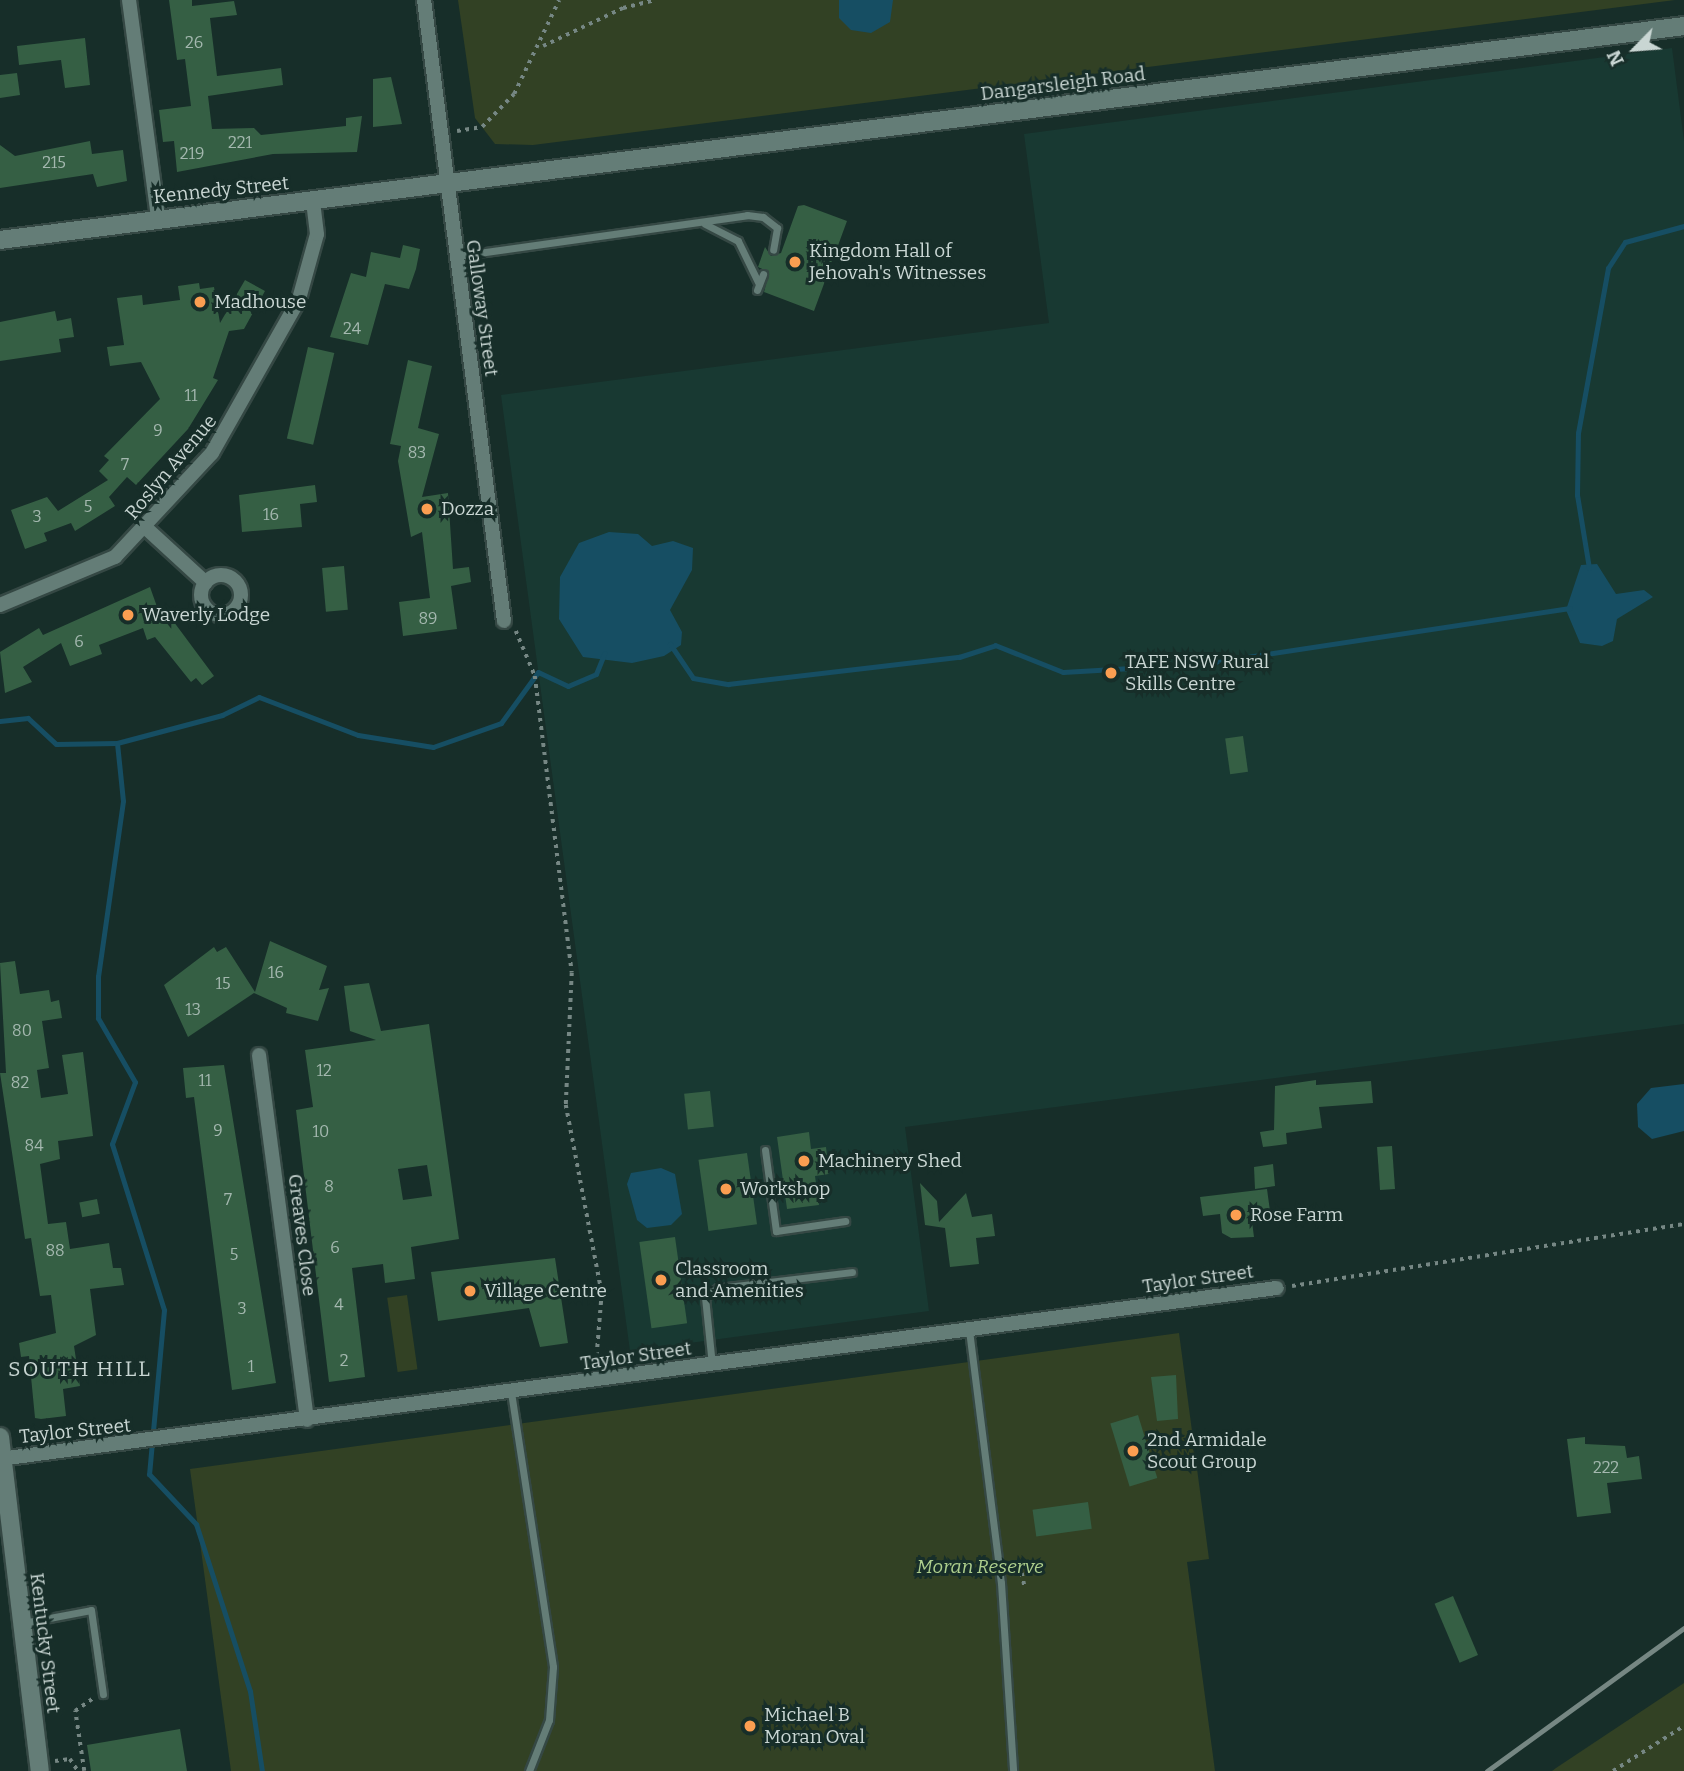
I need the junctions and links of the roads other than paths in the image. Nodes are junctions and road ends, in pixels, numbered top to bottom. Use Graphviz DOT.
graph roads {
  1 [pos="129,0"];
  2 [pos="424,0"];
  3 [pos="1684,26"];
  4 [pos="447,184"];
  5 [pos="313,201"];
  6 [pos="158,217"];
  7 [pos="701,223"];
  8 [pos="0,240"];
  9 [pos="773,250"];
  10 [pos="456,256"];
  11 [pos="763,274"];
  12 [pos="146,528"];
  13 [pos="206,583"];
  14 [pos="0,605"];
  15 [pos="504,621"];
  16 [pos="259,1055"];
  17 [pos="765,1150"];
  18 [pos="845,1221"];
  19 [pos="852,1272"];
  20 [pos="1277,1288"];
  21 [pos="969,1329"];
  22 [pos="712,1365"];
  23 [pos="511,1392"];
  24 [pos="307,1420"];
  25 [pos="0,1437"];
  26 [pos="1,1459"];
  27 [pos="19,1624"];
  28 [pos="103,1694"];
  29 [pos="40,1771"];
  30 [pos="529,1771"];
  31 [pos="1013,1771"];
  1 -- 6 [label="street"];
  2 -- 4 [label="street, Galloway Street"];
  3 -- 4 [label="street, Dangarsleigh Road"];
  4 -- 5 [label="street, Kennedy Street"];
  4 -- 10 [label="street, Galloway Street"];
  5 -- 6 [label="street, Kennedy Street"];
  5 -- 12 [label="street, Roslyn Avenue"];
  6 -- 8 [label="street, Kennedy Street"];
  7 -- 9 [label="lane"];
  7 -- 10 [label="lane"];
  7 -- 11 [label="lane"];
  10 -- 15 [label="street, Galloway Street"];
  12 -- 13 [label="street"];
  12 -- 14 [label="street, Roslyn Avenue"];
  16 -- 24 [label="street, Greaves Close"];
  17 -- 18 [label="lane"];
  19 -- 22 [label="lane"];
  20 -- 21 [label="street, Taylor Street"];
  21 -- 22 [label="street, Taylor Street"];
  21 -- 31 [label="lane"];
  22 -- 23 [label="street, Taylor Street"];
  23 -- 24 [label="street, Taylor Street"];
  23 -- 30 [label="lane"];
  24 -- 26 [label="street, Taylor Street"];
  25 -- 26 [label="street, Kentucky Street"];
  26 -- 27 [label="street, Kentucky Street"];
  27 -- 28 [label="lane"];
  27 -- 29 [label="street, Kentucky Street"];
}
